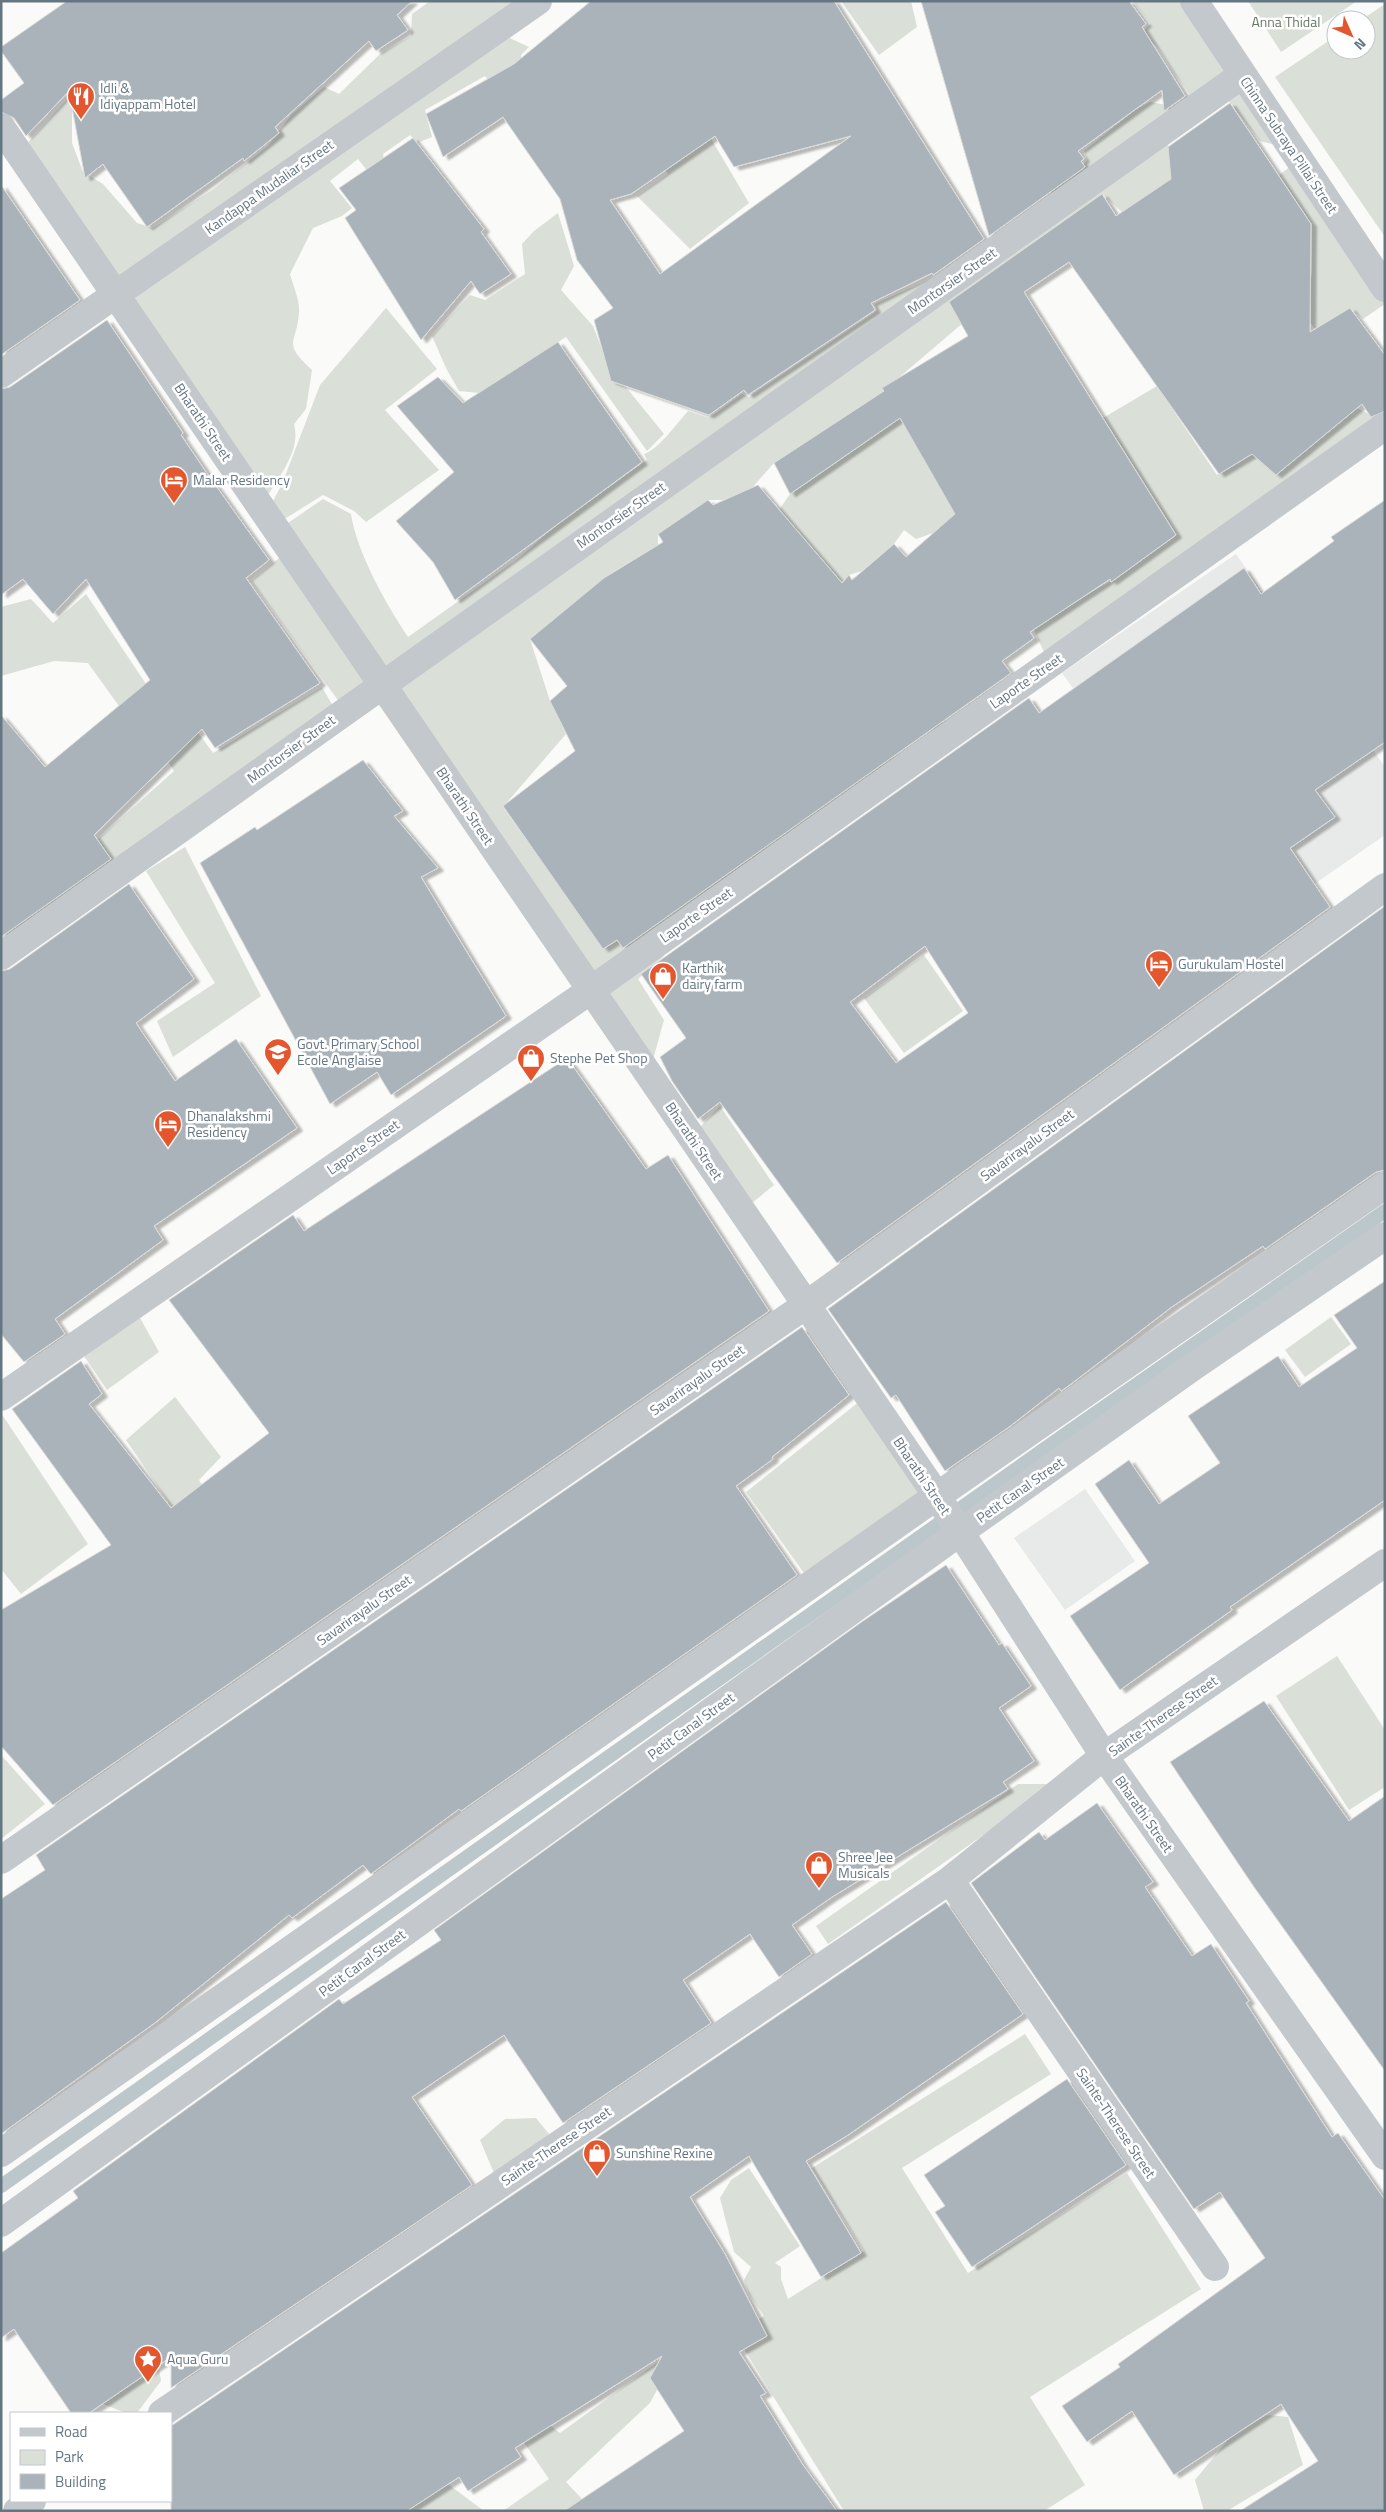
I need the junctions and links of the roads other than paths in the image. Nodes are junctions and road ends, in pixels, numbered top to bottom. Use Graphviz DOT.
graph roads {
  1 [pos="538,1"];
  2 [pos="1194,1"];
  3 [pos="1242,75"];
  4 [pos="1,127"];
  5 [pos="1385,288"];
  6 [pos="116,294"];
  7 [pos="1,374"];
  8 [pos="1385,426"];
  9 [pos="382,684"];
  10 [pos="1385,887"];
  11 [pos="1,956"];
  12 [pos="591,990"];
  13 [pos="1385,1185"];
  14 [pos="1385,1236"];
  15 [pos="806,1305"];
  16 [pos="1,1397"];
  17 [pos="939,1499"];
  18 [pos="958,1531"];
  19 [pos="1385,1563"];
  20 [pos="1104,1756"];
  21 [pos="1,1860"];
  22 [pos="950,1880"];
  23 [pos="1,2154"];
  24 [pos="1385,2156"];
  25 [pos="1,2223"];
  26 [pos="1214,2267"];
  27 [pos="163,2412"];
  28 [pos="30,2502"];
  29 [pos="17,2511"];
  1 -- 6 [label="street, Kandappa Mudaliar Street"];
  2 -- 3 [label="street, Chinna Subraya Pillai Street"];
  3 -- 5 [label="street, Chinna Subraya Pillai Street"];
  3 -- 9 [label="street, Montorsier Street"];
  4 -- 6 [label="street, Bharathi Street"];
  6 -- 7 [label="street, Kandappa Mudaliar Street"];
  6 -- 9 [label="street, Bharathi Street"];
  8 -- 12 [label="street, Laporte Street"];
  9 -- 11 [label="street, Montorsier Street"];
  9 -- 12 [label="street, Bharathi Street"];
  10 -- 15 [label="street, Savarirayalu Street"];
  12 -- 15 [label="street, Bharathi Street"];
  12 -- 16 [label="street, Laporte Street"];
  13 -- 17 [label="street"];
  14 -- 18 [label="street, Petit Canal Street"];
  15 -- 17 [label="street, Bharathi Street"];
  15 -- 21 [label="street, Savarirayalu Street"];
  17 -- 18 [label="street, Bharathi Street"];
  17 -- 23 [label="street"];
  18 -- 20 [label="street, Bharathi Street"];
  18 -- 25 [label="street, Petit Canal Street"];
  19 -- 20 [label="street, Sainte-Therese Street"];
  20 -- 22 [label="street, Sainte-Therese Street"];
  20 -- 24 [label="street, Bharathi Street"];
  22 -- 26 [label="street, Sainte-Therese Street"];
  22 -- 27 [label="street, Sainte-Therese Street"];
  28 -- 29 [label="street"];
}
